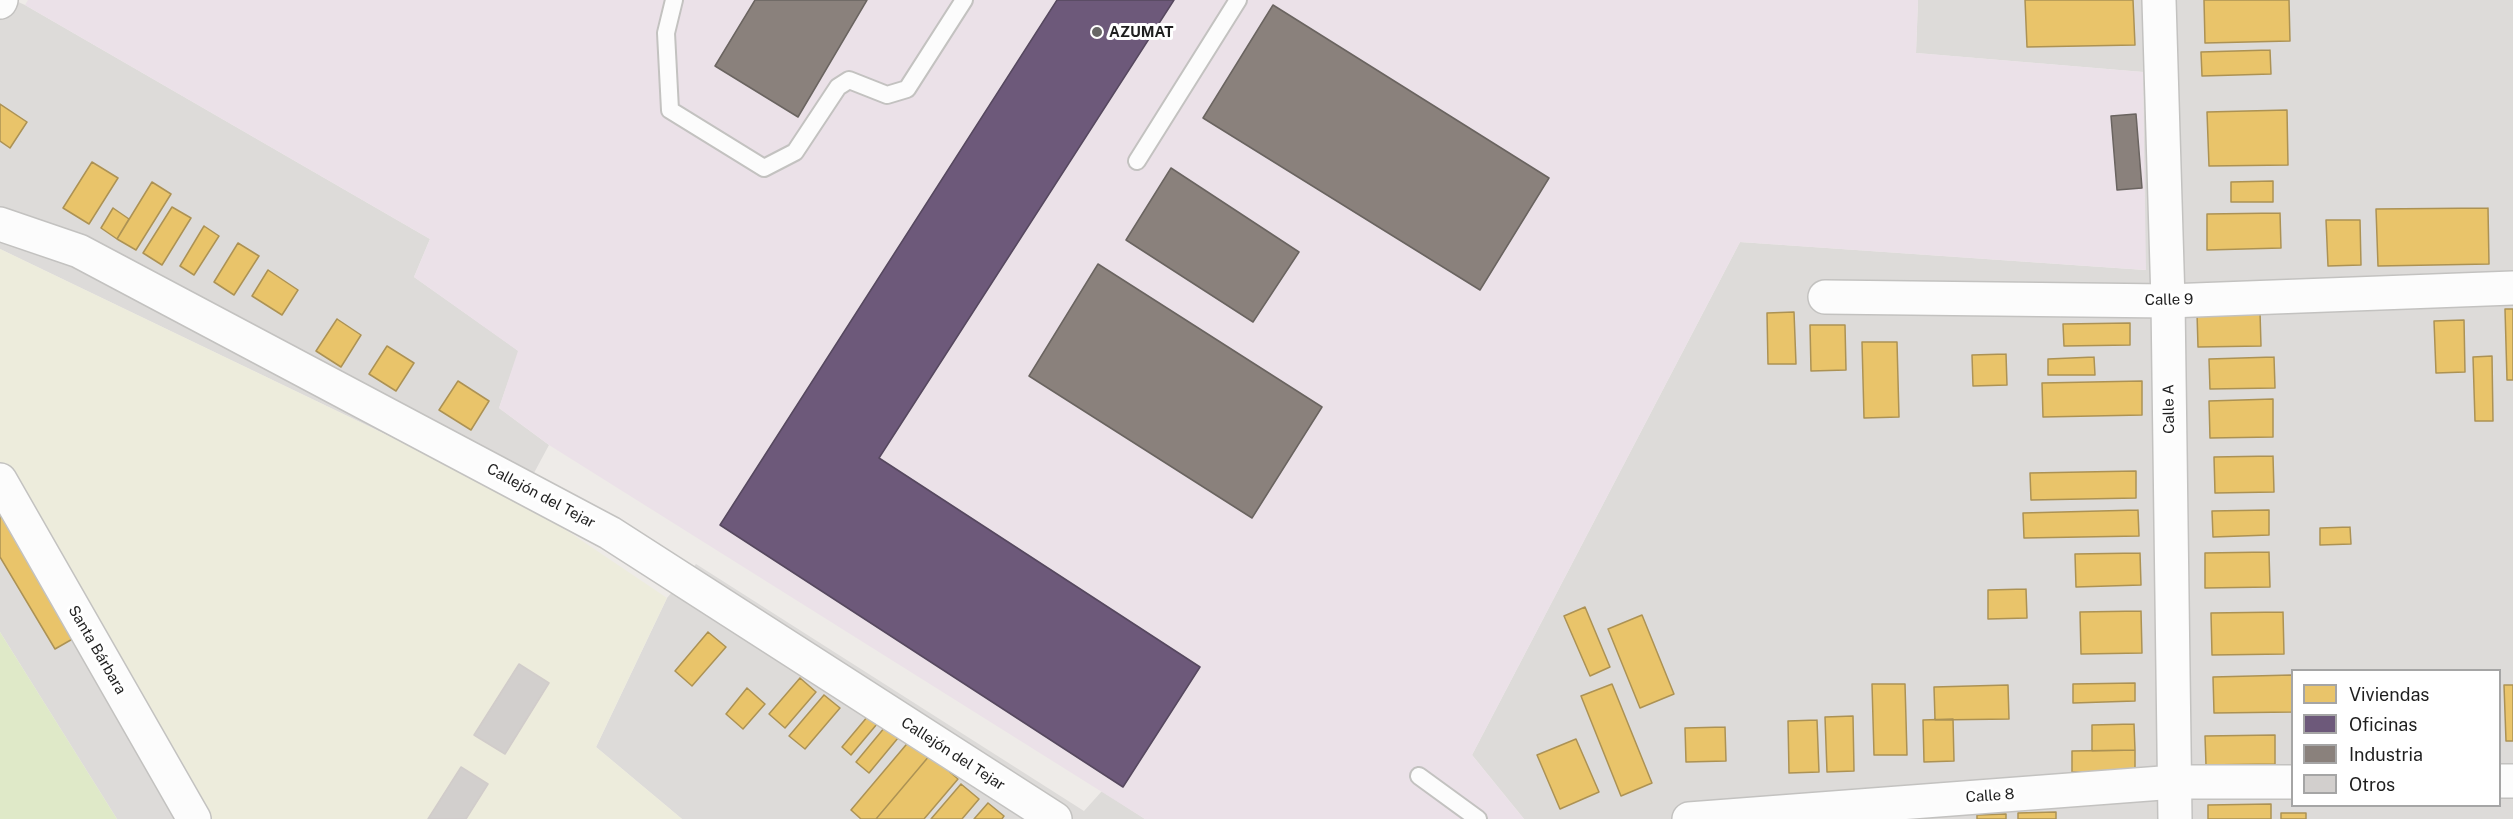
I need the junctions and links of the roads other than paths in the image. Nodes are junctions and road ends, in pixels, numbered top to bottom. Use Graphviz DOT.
graph roads {
  1 [pos="674,0"];
  2 [pos="964,0"];
  3 [pos="1238,0"];
  4 [pos="2159,0"];
  5 [pos="1137,161"];
  6 [pos="0,224"];
  7 [pos="2513,288"];
  8 [pos="1825,297"];
  9 [pos="2168,301"];
  10 [pos="0,480"];
  11 [pos="1419,776"];
  12 [pos="2175,782"];
  13 [pos="2291,782"];
  14 [pos="194,819"];
  15 [pos="1055,819"];
  16 [pos="1478,819"];
  17 [pos="1689,819"];
  18 [pos="2175,819"];
  1 -- 2 [label="lane"];
  3 -- 5 [label="lane"];
  4 -- 9 [label="street, Calle A"];
  6 -- 15 [label="street, Callejón del Tejar"];
  7 -- 9 [label="street, Calle 9"];
  8 -- 9 [label="street, Calle 9"];
  9 -- 12 [label="street, Calle A"];
  10 -- 14 [label="street, Santa Bárbara"];
  11 -- 16 [label="lane"];
  12 -- 13 [label="street, Calle 8"];
  12 -- 17 [label="street, Calle 8"];
  12 -- 18 [label="street, Calle A"];
}
